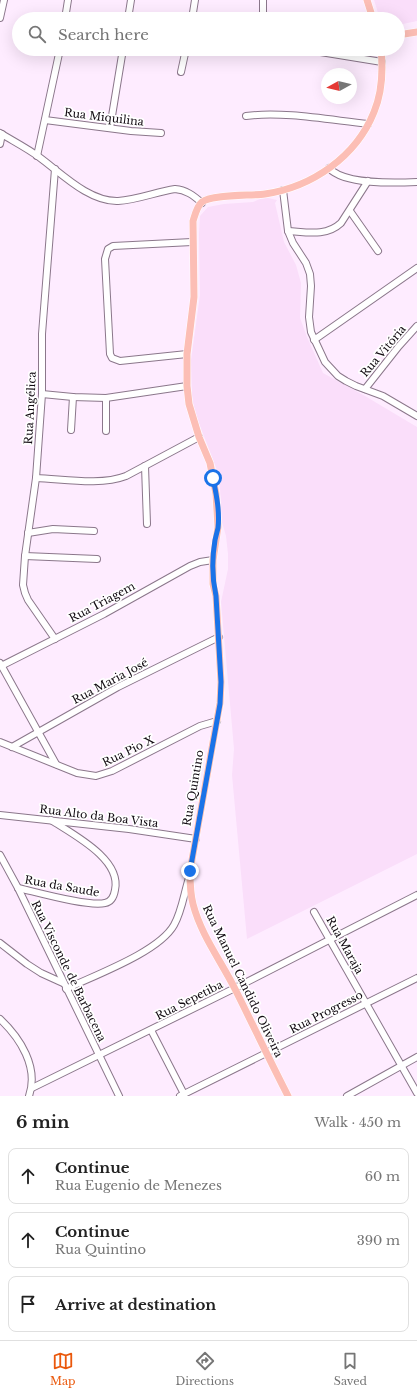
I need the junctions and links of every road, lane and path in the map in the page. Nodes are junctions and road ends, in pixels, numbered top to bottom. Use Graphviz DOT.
graph roads {
  1 [pos="4,0"];
  2 [pos="68,0"];
  3 [pos="131,0"];
  4 [pos="195,0"];
  5 [pos="263,0"];
  6 [pos="367,0"];
  7 [pos="66,12"];
  8 [pos="129,12"];
  9 [pos="193,12"];
  10 [pos="263,12"];
  11 [pos="371,12"];
  12 [pos="0,18"];
  13 [pos="417,32"];
  14 [pos="405,34"];
  15 [pos="59,56"];
  16 [pos="122,56"];
  17 [pos="184,56"];
  18 [pos="345,56"];
  19 [pos="382,56"];
  20 [pos="382,62"];
  21 [pos="181,72"];
  22 [pos="246,116"];
  23 [pos="45,120"];
  24 [pos="368,124"];
  25 [pos="110,128"];
  26 [pos="161,133"];
  27 [pos="1,134"];
  28 [pos="0,144"];
  29 [pos="37,156"];
  30 [pos="329,168"];
  31 [pos="55,169"];
  32 [pos="368,181"];
  33 [pos="417,182"];
  34 [pos="283,190"];
  35 [pos="202,203"];
  36 [pos="350,211"];
  37 [pos="288,231"];
  38 [pos="192,242"];
  39 [pos="378,251"];
  40 [pos="417,268"];
  41 [pos="417,326"];
  42 [pos="314,340"];
  43 [pos="187,354"];
  44 [pos="186,386"];
  45 [pos="365,389"];
  46 [pos="42,394"];
  47 [pos="73,397"];
  48 [pos="106,398"];
  49 [pos="417,416"];
  50 [pos="71,430"];
  51 [pos="106,431"];
  52 [pos="199,438"];
  53 [pos="145,466"];
  54 [pos="36,478"];
  55 [pos="147,524"];
  56 [pos="94,531"];
  57 [pos="28,533"];
  58 [pos="25,556"];
  59 [pos="97,559"];
  60 [pos="213,560"];
  61 [pos="220,637"];
  62 [pos="55,639"];
  63 [pos="1,664"];
  64 [pos="217,721"];
  65 [pos="38,732"];
  66 [pos="0,742"];
  67 [pos="12,747"];
  68 [pos="56,764"];
  69 [pos="0,815"];
  70 [pos="51,820"];
  71 [pos="196,839"];
  72 [pos="0,855"];
  73 [pos="190,871"];
  74 [pos="18,888"];
  75 [pos="417,895"];
  76 [pos="314,912"];
  77 [pos="330,939"];
  78 [pos="0,943"];
  79 [pos="417,978"];
  80 [pos="65,986"];
  81 [pos="235,988"];
  82 [pos="366,1003"];
  83 [pos="0,1019"];
  84 [pos="151,1030"];
  85 [pos="266,1054"];
  86 [pos="99,1056"];
  87 [pos="417,1057"];
  88 [pos="402,1065"];
  89 [pos="32,1088"];
  90 [pos="417,1093"];
  91 [pos="182,1095"];
  92 [pos="29,1096"];
  93 [pos="118,1096"];
  94 [pos="288,1096"];
  95 [pos="347,1096"];
  1 -- 12 [label="street"];
  2 -- 7 [label="street"];
  3 -- 8 [label="street"];
  4 -- 9 [label="street"];
  5 -- 10 [label="street"];
  6 -- 11 [label="main road"];
  13 -- 14 [label="main road"];
  15 -- 23 [label="street"];
  16 -- 25 [label="street"];
  17 -- 21 [label="street"];
  18 -- 20 [label="street"];
  19 -- 20 [label="main road"];
  20 -- 24 [label="main road"];
  22 -- 24 [label="street"];
  23 -- 25 [label="street, Rua Miquilina"];
  23 -- 29 [label="street"];
  24 -- 30 [label="main road"];
  25 -- 26 [label="street, Rua Miquilina"];
  27 -- 28 [label="street"];
  27 -- 29 [label="street"];
  29 -- 31 [label="street"];
  30 -- 32 [label="street"];
  30 -- 34 [label="main road"];
  31 -- 35 [label="street"];
  31 -- 46 [label="street, Rua Angélica"];
  32 -- 33 [label="street"];
  32 -- 36 [label="street"];
  34 -- 35 [label="main road"];
  34 -- 37 [label="street"];
  35 -- 38 [label="main road, Rua Quintino"];
  36 -- 37 [label="street"];
  36 -- 39 [label="street"];
  37 -- 42 [label="street"];
  38 -- 43 [label="main road, Rua Quintino"];
  38 -- 43 [label="street"];
  40 -- 42 [label="street"];
  41 -- 45 [label="street, Rua Vitória"];
  42 -- 45 [label="street"];
  43 -- 44 [label="main road, Rua Quintino"];
  44 -- 48 [label="street"];
  44 -- 52 [label="main road, Rua Quintino"];
  45 -- 49 [label="street"];
  46 -- 47 [label="street"];
  46 -- 54 [label="street, Rua Angélica"];
  47 -- 48 [label="street"];
  47 -- 50 [label="street"];
  48 -- 51 [label="street"];
  52 -- 53 [label="street"];
  52 -- 60 [label="main road, Rua Quintino"];
  53 -- 54 [label="street"];
  53 -- 55 [label="street"];
  54 -- 57 [label="street, Rua Angélica"];
  56 -- 57 [label="street"];
  57 -- 58 [label="street, Rua Angélica"];
  58 -- 59 [label="street"];
  58 -- 62 [label="street, Rua Angélica"];
  60 -- 61 [label="main road, Rua Quintino"];
  60 -- 62 [label="street, Rua Triagem"];
  61 -- 64 [label="main road, Rua Quintino"];
  61 -- 65 [label="street, Rua Maria José"];
  62 -- 63 [label="street, Rua Triagem"];
  63 -- 65 [label="street"];
  64 -- 68 [label="street, Rua Pio X"];
  64 -- 71 [label="main road, Rua Quintino"];
  65 -- 67 [label="street, Rua Maria José"];
  65 -- 68 [label="street"];
  66 -- 67 [label="street, Rua Pio X"];
  67 -- 68 [label="street, Rua Pio X"];
  69 -- 70 [label="street, Rua Alto da Boa Vista"];
  70 -- 71 [label="street, Rua Alto da Boa Vista"];
  70 -- 74 [label="street, Rua da Saude"];
  71 -- 73 [label="main road, Rua Quintino"];
  72 -- 74 [label="street, Rua Visconde de Barbacena"];
  73 -- 80 [label="street, Rua Quintino"];
  73 -- 81 [label="main road, Rua Manuel Candido Oliveira"];
  74 -- 80 [label="street, Rua Visconde de Barbacena"];
  75 -- 77 [label="street, Rua Sepetiba"];
  76 -- 77 [label="street, Rua Maraja"];
  77 -- 81 [label="street, Rua Sepetiba"];
  77 -- 82 [label="street, Rua Maraja"];
  78 -- 80 [label="street"];
  79 -- 82 [label="street, Rua Progresso"];
  80 -- 86 [label="street, Rua Visconde de Barbacena"];
  81 -- 84 [label="street, Rua Sepetiba"];
  81 -- 85 [label="main road, Rua Manuel Candido Oliveira"];
  82 -- 85 [label="street, Rua Progresso"];
  82 -- 88 [label="street, Rua Maraja"];
  83 -- 89 [label="street"];
  84 -- 86 [label="street, Rua Sepetiba"];
  84 -- 91 [label="street"];
  85 -- 91 [label="street, Rua Progresso"];
  85 -- 94 [label="main road, Rua Manuel Candido Oliveira"];
  86 -- 89 [label="street, Rua Sepetiba"];
  86 -- 93 [label="street, Rua Visconde de Barbacena"];
  87 -- 88 [label="street"];
  88 -- 90 [label="street, Rua Maraja"];
  88 -- 95 [label="street"];
  89 -- 92 [label="street"];
}
